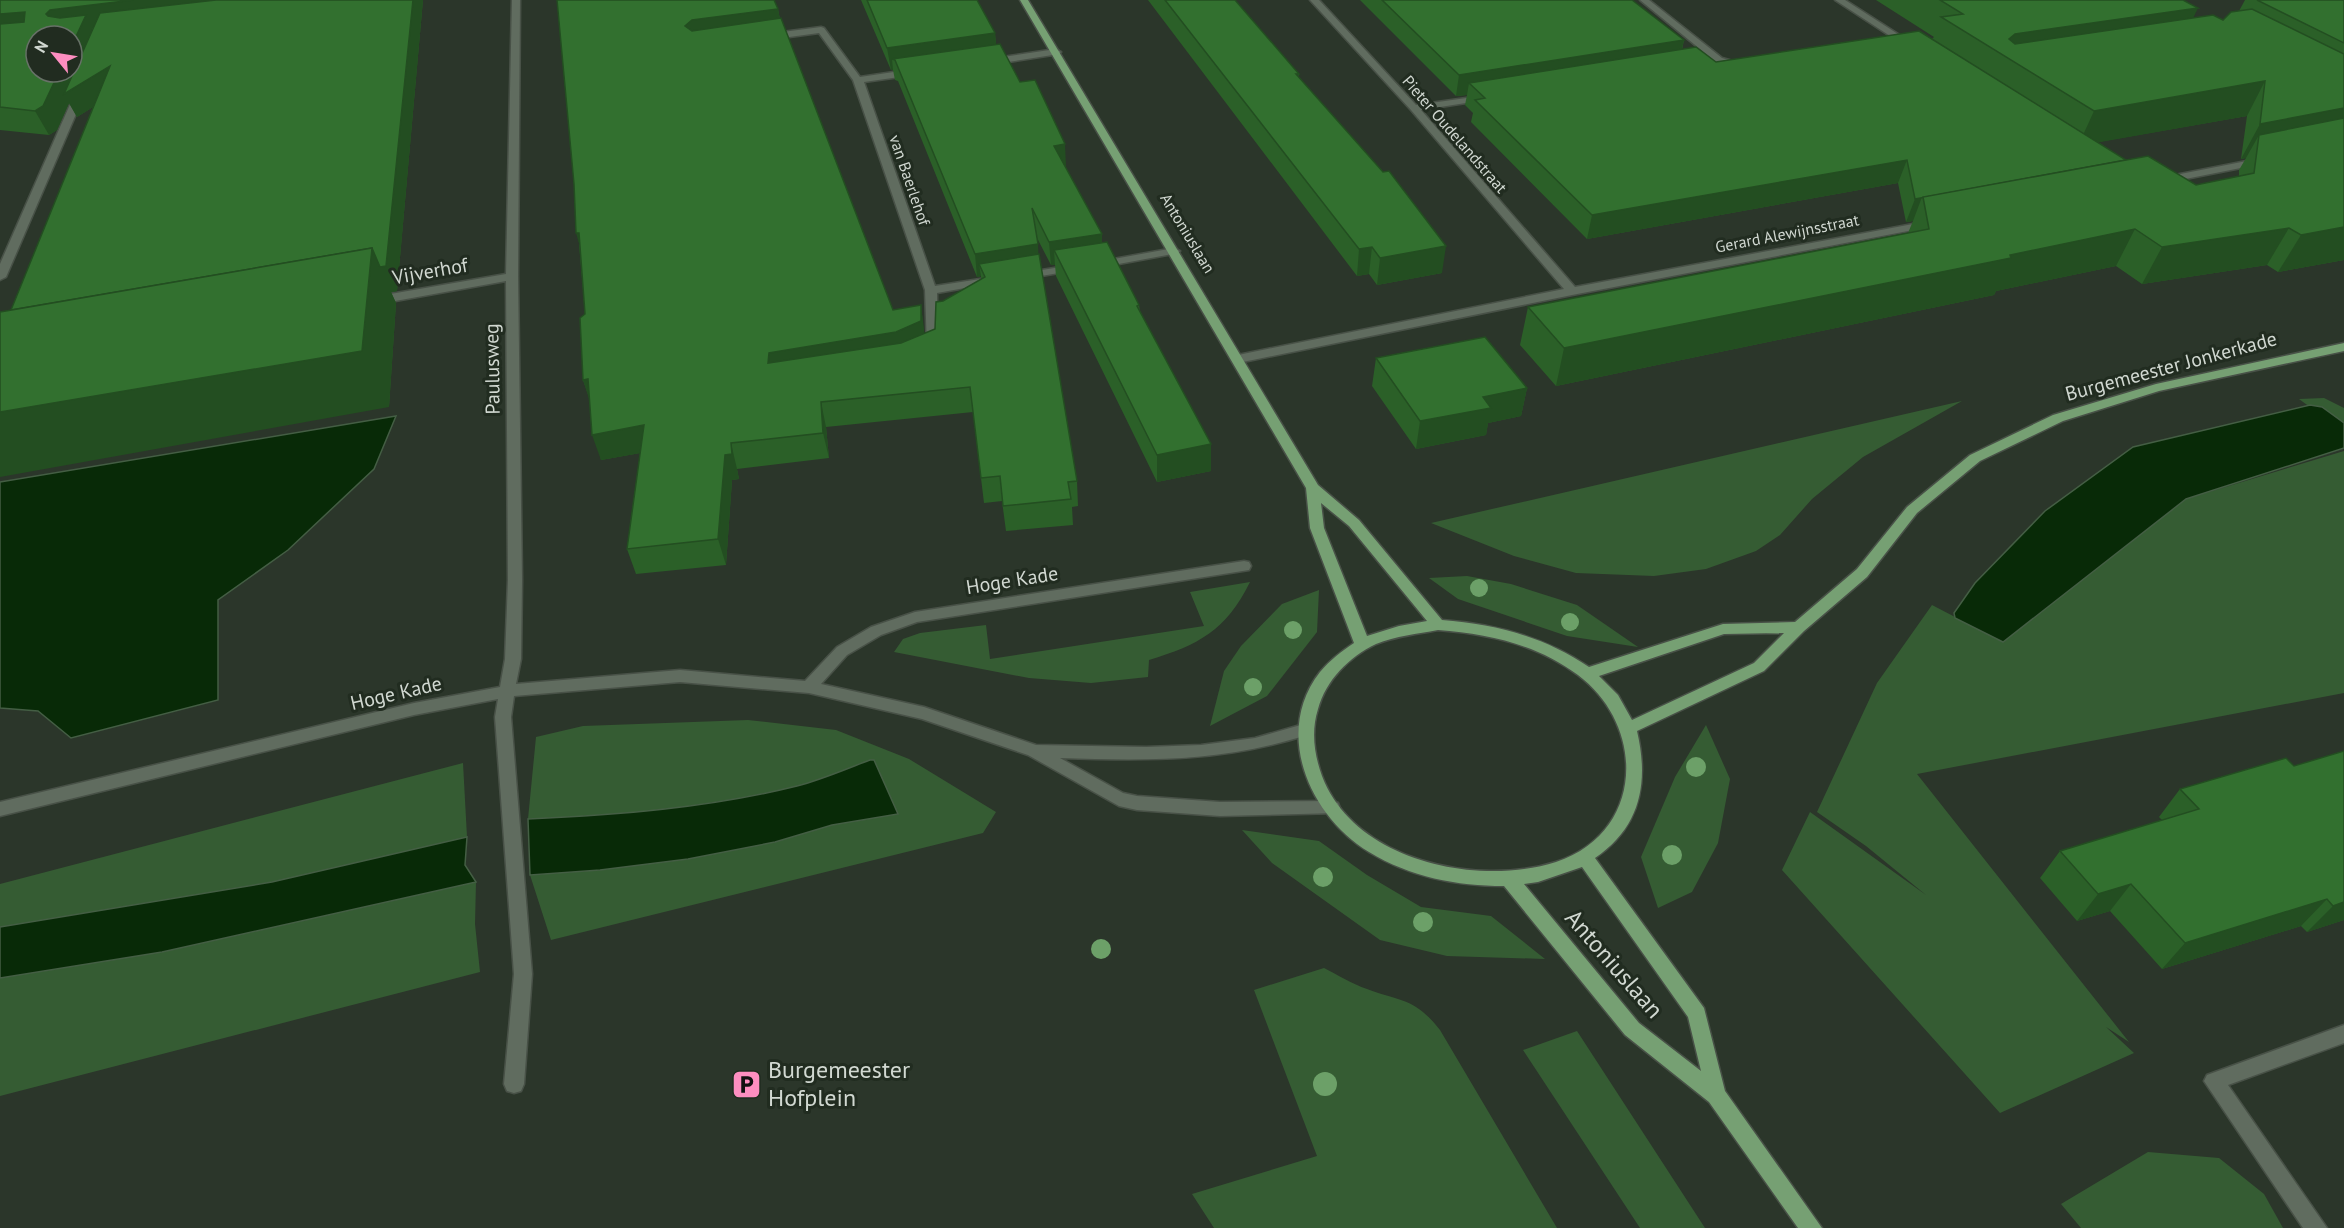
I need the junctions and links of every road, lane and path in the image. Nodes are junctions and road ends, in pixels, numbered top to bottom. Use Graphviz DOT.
graph roads {
  1 [pos="516,0"];
  2 [pos="1024,0"];
  3 [pos="1314,0"];
  4 [pos="1644,0"];
  5 [pos="1839,0"];
  6 [pos="754,39"];
  7 [pos="1904,42"];
  8 [pos="1893,43"];
  9 [pos="1056,52"];
  10 [pos="1923,54"];
  11 [pos="1719,60"];
  12 [pos="1708,62"];
  13 [pos="973,64"];
  14 [pos="1748,64"];
  15 [pos="927,71"];
  16 [pos="858,80"];
  17 [pos="84,85"];
  18 [pos="1492,96"];
  19 [pos="1414,108"];
  20 [pos="2275,159"];
  21 [pos="2153,183"];
  22 [pos="1944,221"];
  23 [pos="1174,251"];
  24 [pos="512,276"];
  25 [pos="0,277"];
  26 [pos="1013,277"];
  27 [pos="1002,279"];
  28 [pos="931,290"];
  29 [pos="1572,291"];
  30 [pos="361,303"];
  31 [pos="2344,347"];
  32 [pos="924,353"];
  33 [pos="1238,358"];
  34 [pos="1313,488"];
  35 [pos="1244,566"];
  36 [pos="1438,626"];
  37 [pos="1799,627"];
  38 [pos="1363,645"];
  39 [pos="1587,674"];
  40 [pos="809,687"];
  41 [pos="508,691"];
  42 [pos="1629,728"];
  43 [pos="1304,730"];
  44 [pos="1034,751"];
  45 [pos="1332,808"];
  46 [pos="0,809"];
  47 [pos="1585,858"];
  48 [pos="1510,880"];
  49 [pos="2344,1034"];
  50 [pos="514,1084"];
  51 [pos="1716,1095"];
  52 [pos="1811,1228"];
  53 [pos="2316,1228"];
  1 -- 24 [label="street, Paulusweg"];
  2 -- 9 [label="main road, Antoniuslaan"];
  3 -- 19 [label="street, Pieter Oudelandstraat"];
  4 -- 11 [label="street"];
  5 -- 7 [label="street"];
  6 -- 16 [label="street, van Baerlehof"];
  7 -- 8 [label="street"];
  7 -- 10 [label="street"];
  9 -- 13 [label="street"];
  9 -- 23 [label="main road, Antoniuslaan"];
  11 -- 12 [label="street"];
  11 -- 14 [label="street"];
  15 -- 16 [label="street"];
  16 -- 28 [label="street, van Baerlehof"];
  17 -- 25 [label="street"];
  18 -- 19 [label="street"];
  19 -- 29 [label="street, Pieter Oudelandstraat"];
  20 -- 21 [label="street"];
  22 -- 29 [label="street, Gerard Alewijnsstraat"];
  23 -- 26 [label="street"];
  23 -- 33 [label="main road, Antoniuslaan"];
  24 -- 30 [label="street, Vijverhof"];
  24 -- 41 [label="street, Paulusweg"];
  27 -- 28 [label="street"];
  28 -- 32 [label="street, van Baerlehof"];
  29 -- 33 [label="street, Gerard Alewijnsstraat"];
  31 -- 37 [label="main road, Burgemeester Jonkerkade"];
  33 -- 34 [label="main road, Antoniuslaan"];
  34 -- 36 [label="main road, Antoniuslaan"];
  34 -- 38 [label="main road, Antoniuslaan"];
  35 -- 40 [label="street, Hoge Kade"];
  36 -- 38 [label="main road"];
  36 -- 39 [label="main road"];
  37 -- 39 [label="main road"];
  37 -- 42 [label="main road, Burgemeester Jonkerkade"];
  38 -- 43 [label="main road"];
  39 -- 42 [label="main road"];
  40 -- 41 [label="street, Hoge Kade"];
  40 -- 44 [label="street, Hoge Kade"];
  41 -- 46 [label="street, Hoge Kade"];
  41 -- 50 [label="street, Paulusweg"];
  42 -- 47 [label="main road"];
  43 -- 44 [label="street, Hoge Kade"];
  43 -- 45 [label="main road"];
  44 -- 45 [label="street, Hoge Kade"];
  45 -- 48 [label="main road"];
  47 -- 48 [label="main road"];
  47 -- 51 [label="main road, Antoniuslaan"];
  48 -- 51 [label="main road, Antoniuslaan"];
  49 -- 53 [label="street"];
  51 -- 52 [label="main road, Antoniuslaan"];
}
